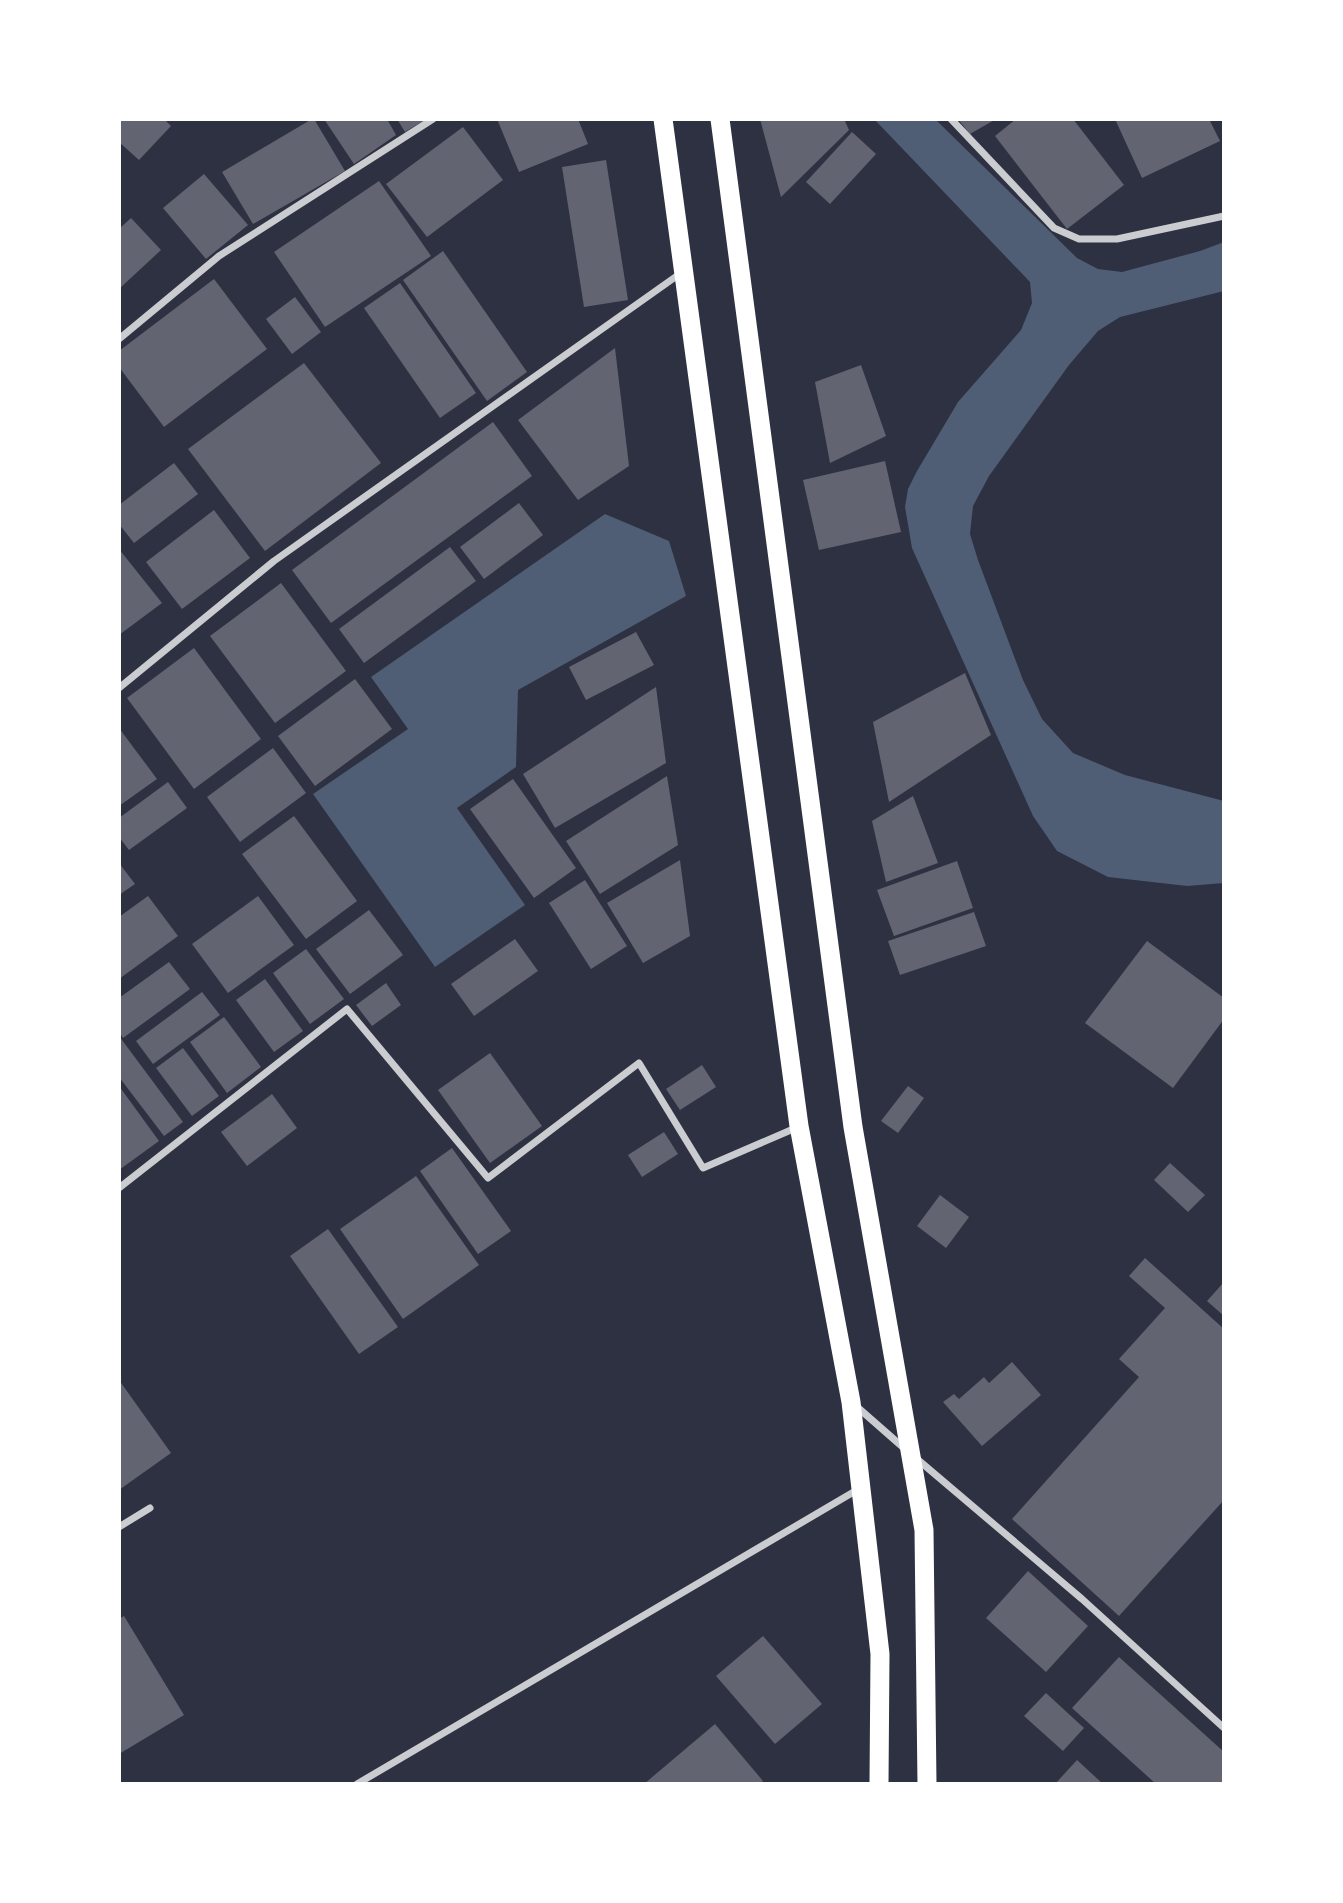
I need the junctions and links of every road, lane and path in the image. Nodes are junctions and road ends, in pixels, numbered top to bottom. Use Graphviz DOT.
graph roads {
  1 [pos="433,119"];
  2 [pos="663,119"];
  3 [pos="720,119"];
  4 [pos="951,119"];
  5 [pos="1224,216"];
  6 [pos="682,272"];
  7 [pos="119,340"];
  8 [pos="119,688"];
  9 [pos="799,1126"];
  10 [pos="119,1188"];
  11 [pos="852,1402"];
  12 [pos="912,1454"];
  13 [pos="861,1488"];
  14 [pos="150,1507"];
  15 [pos="119,1527"];
  16 [pos="1224,1728"];
  17 [pos="357,1784"];
  18 [pos="879,1784"];
  19 [pos="927,1784"];
  1 -- 7 [label="street"];
  2 -- 6 [label="highway"];
  3 -- 12 [label="highway"];
  4 -- 5 [label="street"];
  6 -- 8 [label="street"];
  6 -- 9 [label="highway"];
  9 -- 10 [label="street"];
  9 -- 11 [label="highway"];
  11 -- 12 [label="street"];
  11 -- 13 [label="highway"];
  12 -- 16 [label="street"];
  12 -- 19 [label="highway"];
  13 -- 17 [label="street"];
  13 -- 18 [label="highway"];
  14 -- 15 [label="street"];
}
